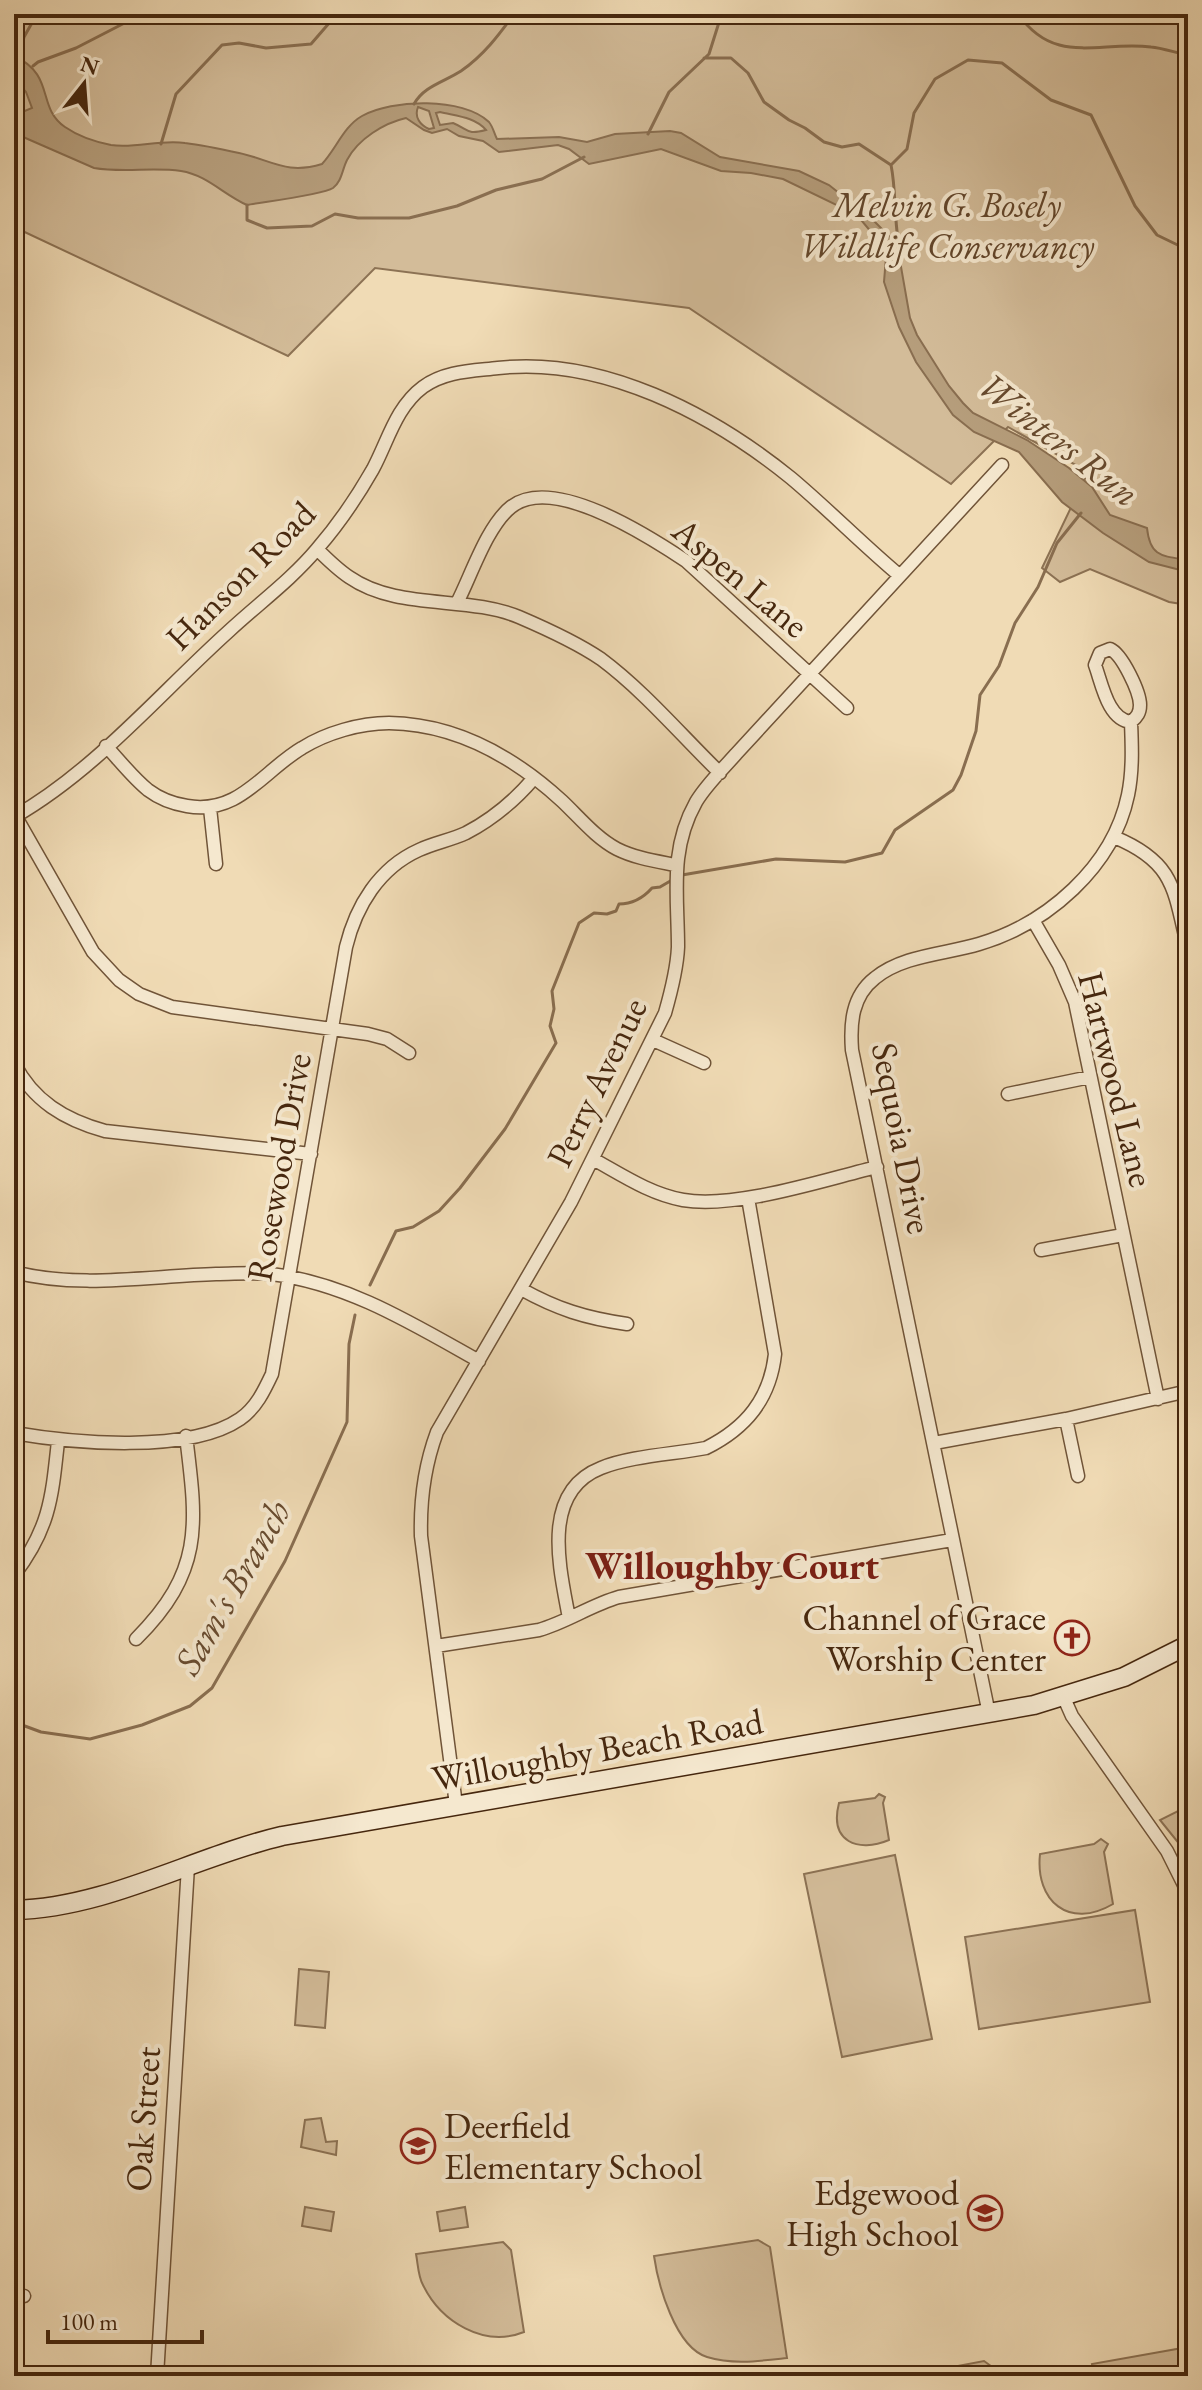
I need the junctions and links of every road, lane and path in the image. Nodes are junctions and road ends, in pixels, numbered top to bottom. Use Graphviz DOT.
graph roads {
  1 [pos="1002,465"];
  2 [pos="317,549"];
  3 [pos="899,575"];
  4 [pos="457,603"];
  5 [pos="810,674"];
  6 [pos="847,708"];
  7 [pos="1131,722"];
  8 [pos="106,746"];
  9 [pos="720,773"];
  10 [pos="534,778"];
  11 [pos="210,808"];
  12 [pos="15,817"];
  13 [pos="1114,837"];
  14 [pos="216,864"];
  15 [pos="675,865"];
  16 [pos="1033,920"];
  17 [pos="1188,949"];
  18 [pos="333,1028"];
  19 [pos="653,1040"];
  20 [pos="409,1053"];
  21 [pos="14,1063"];
  22 [pos="704,1063"];
  23 [pos="1090,1077"];
  24 [pos="1008,1094"];
  25 [pos="311,1154"];
  26 [pos="593,1159"];
  27 [pos="877,1167"];
  28 [pos="748,1198"];
  29 [pos="1123,1235"];
  30 [pos="1041,1250"];
  31 [pos="14,1272"];
  32 [pos="288,1277"];
  33 [pos="521,1289"];
  34 [pos="627,1324"];
  35 [pos="479,1361"];
  36 [pos="1188,1391"];
  37 [pos="1158,1399"];
  38 [pos="1066,1419"];
  39 [pos="14,1433"];
  40 [pos="186,1436"];
  41 [pos="58,1441"];
  42 [pos="934,1443"];
  43 [pos="1078,1476"];
  44 [pos="952,1540"];
  45 [pos="14,1575"];
  46 [pos="569,1618"];
  47 [pos="136,1639"];
  48 [pos="1188,1645"];
  49 [pos="436,1646"];
  50 [pos="1064,1698"];
  51 [pos="989,1714"];
  52 [pos="456,1805"];
  53 [pos="188,1866"];
  54 [pos="1188,1900"];
  55 [pos="14,1910"];
  56 [pos="157,2376"];
  1 -- 3 [label="street, Perry Avenue"];
  2 -- 3 [label="street, Hanson Road"];
  2 -- 4 [label="street"];
  2 -- 8 [label="street, Hanson Road"];
  3 -- 5 [label="street, Perry Avenue"];
  4 -- 5 [label="street, Aspen Lane"];
  4 -- 9 [label="street"];
  5 -- 6 [label="street, Aspen Lane"];
  5 -- 9 [label="street, Perry Avenue"];
  7 -- 7 [label="street, Sequoia Drive"];
  7 -- 13 [label="street, Sequoia Drive"];
  8 -- 11 [label="street"];
  8 -- 12 [label="street, Hanson Road"];
  9 -- 15 [label="street, Perry Avenue"];
  10 -- 11 [label="street"];
  10 -- 15 [label="street"];
  10 -- 18 [label="street, Rosewood Drive"];
  11 -- 14 [label="street"];
  12 -- 18 [label="street"];
  13 -- 16 [label="street, Sequoia Drive"];
  13 -- 17 [label="street"];
  15 -- 19 [label="street, Perry Avenue"];
  16 -- 23 [label="street, Hartwood Lane"];
  16 -- 27 [label="street, Sequoia Drive"];
  18 -- 20 [label="street"];
  18 -- 25 [label="street, Rosewood Drive"];
  19 -- 22 [label="street"];
  19 -- 26 [label="street, Perry Avenue"];
  21 -- 25 [label="street"];
  23 -- 24 [label="street"];
  23 -- 29 [label="street, Hartwood Lane"];
  25 -- 32 [label="street, Rosewood Drive"];
  26 -- 28 [label="street"];
  26 -- 33 [label="street, Perry Avenue"];
  27 -- 28 [label="street"];
  27 -- 42 [label="street, Sequoia Drive"];
  28 -- 46 [label="street"];
  29 -- 30 [label="street"];
  29 -- 37 [label="street, Hartwood Lane"];
  31 -- 32 [label="street"];
  32 -- 35 [label="street"];
  32 -- 40 [label="street, Rosewood Drive"];
  33 -- 34 [label="street"];
  33 -- 35 [label="street, Perry Avenue"];
  35 -- 49 [label="street, Perry Avenue"];
  36 -- 37 [label="street"];
  37 -- 38 [label="street"];
  38 -- 42 [label="street"];
  38 -- 43 [label="street"];
  39 -- 41 [label="street, Rosewood Drive"];
  40 -- 41 [label="street, Rosewood Drive"];
  40 -- 47 [label="street"];
  41 -- 45 [label="street"];
  42 -- 44 [label="street, Sequoia Drive"];
  44 -- 46 [label="street"];
  44 -- 51 [label="street, Sequoia Drive"];
  46 -- 49 [label="street"];
  48 -- 50 [label="street, Willoughby Beach Road"];
  49 -- 52 [label="street, Perry Avenue"];
  50 -- 51 [label="street, Willoughby Beach Road"];
  50 -- 54 [label="street"];
  51 -- 52 [label="street, Willoughby Beach Road"];
  52 -- 53 [label="street, Willoughby Beach Road"];
  53 -- 55 [label="street, Willoughby Beach Road"];
  53 -- 56 [label="street, Oak Street"];
}
